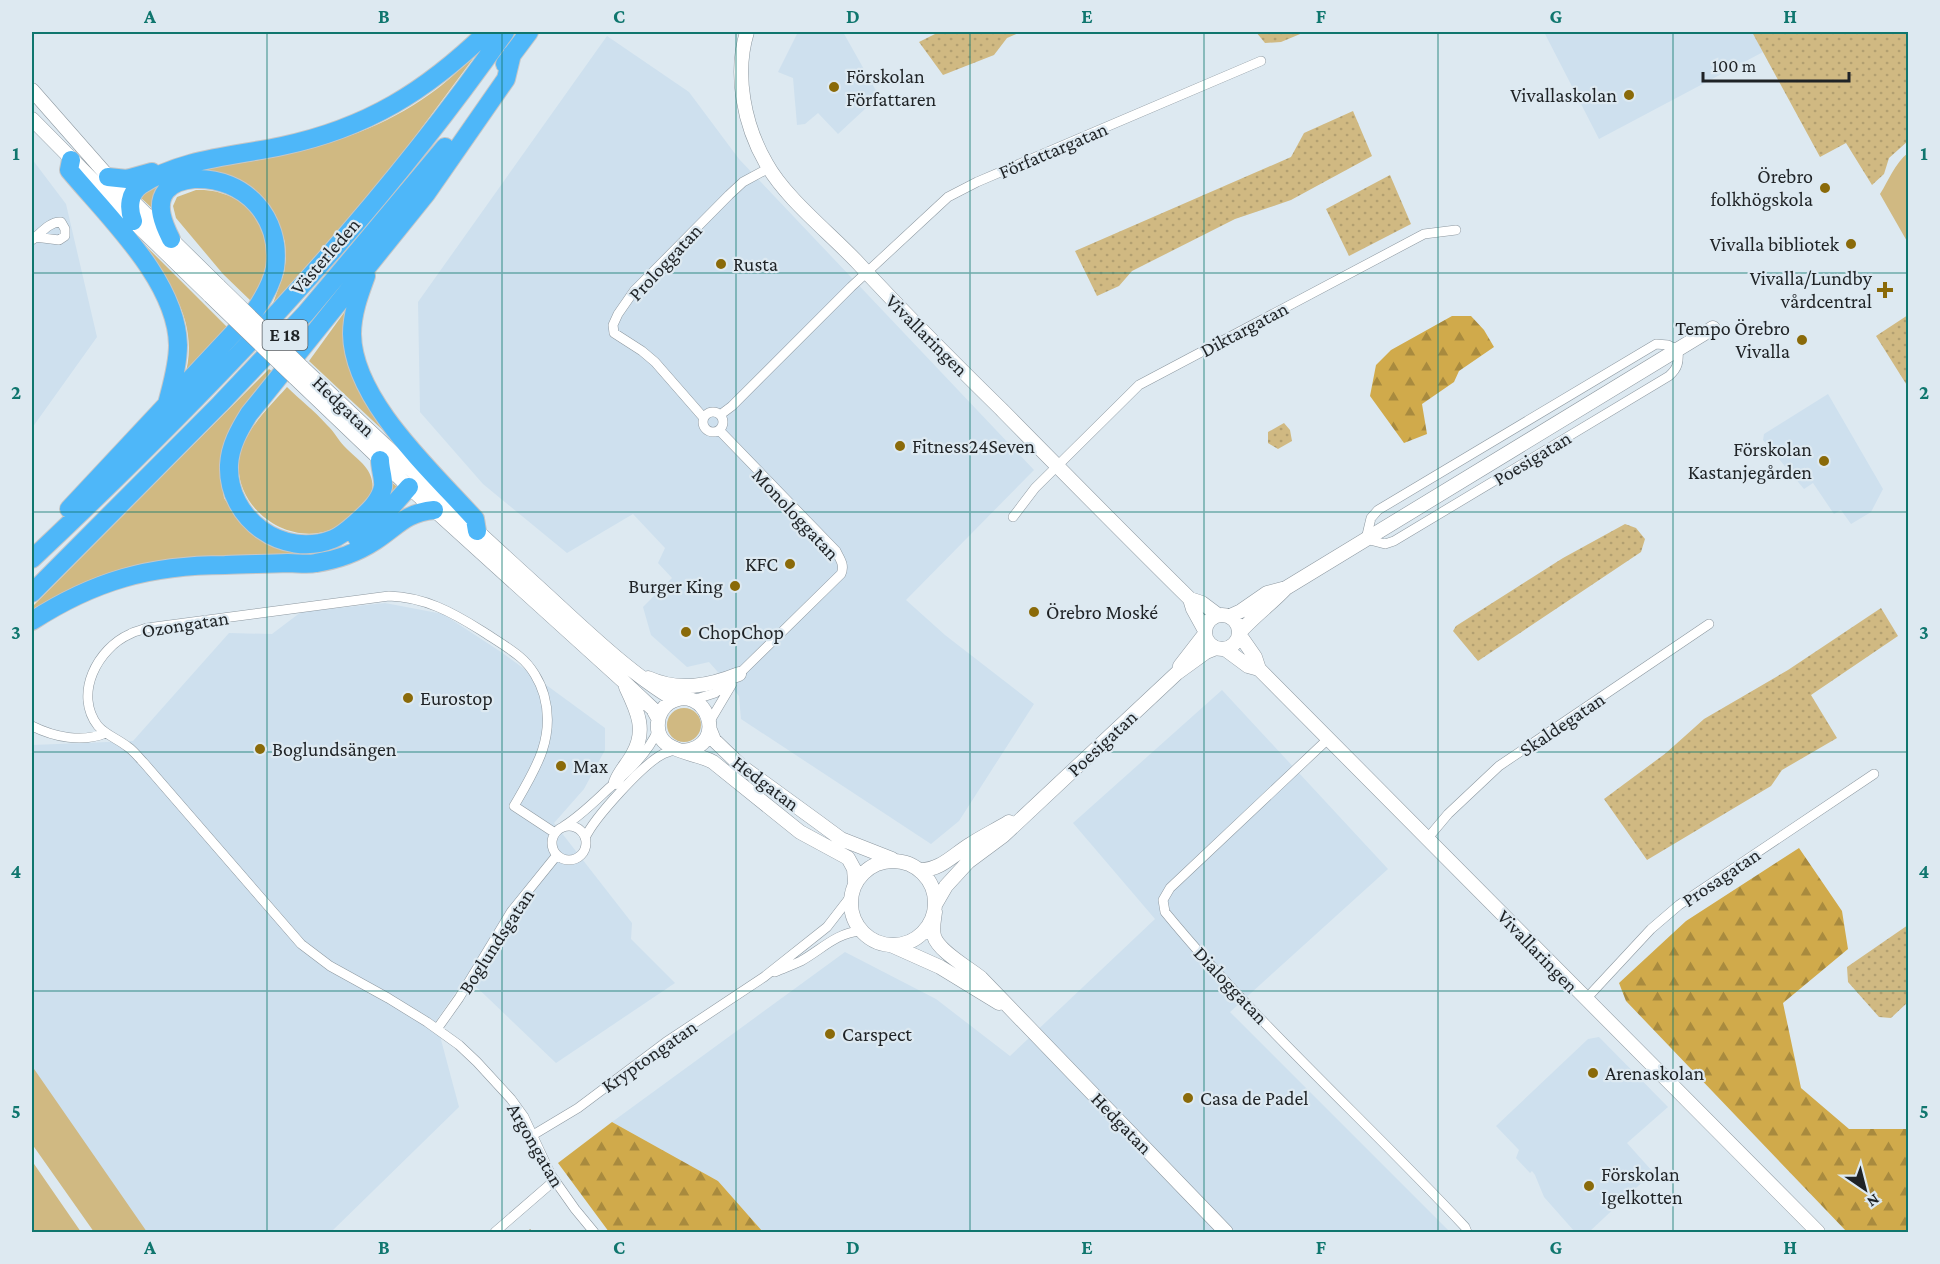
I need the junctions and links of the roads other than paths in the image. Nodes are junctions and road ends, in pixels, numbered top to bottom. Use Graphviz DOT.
graph roads {
  1 [pos="487,32"];
  2 [pos="505,32"];
  3 [pos="529,32"];
  4 [pos="747,32"];
  5 [pos="512,54"];
  6 [pos="1261,61"];
  7 [pos="32,90"];
  8 [pos="34,122"];
  9 [pos="71,160"];
  10 [pos="769,168"];
  11 [pos="161,174"];
  12 [pos="110,179"];
  13 [pos="131,200"];
  14 [pos="133,221"];
  15 [pos="1456,230"];
  16 [pos="171,239"];
  17 [pos="372,261"];
  18 [pos="867,274"];
  19 [pos="215,291"];
  20 [pos="1713,328"];
  21 [pos="298,372"];
  22 [pos="166,405"];
  23 [pos="720,415"];
  24 [pos="703,417"];
  25 [pos="719,430"];
  26 [pos="380,460"];
  27 [pos="1057,467"];
  28 [pos="413,482"];
  29 [pos="434,510"];
  30 [pos="1013,517"];
  31 [pos="477,531"];
  32 [pos="32,548"];
  33 [pos="32,559"];
  34 [pos="330,559"];
  35 [pos="1286,588"];
  36 [pos="32,593"];
  37 [pos="1190,599"];
  38 [pos="1224,616"];
  39 [pos="32,621"];
  40 [pos="1709,624"];
  41 [pos="1204,632"];
  42 [pos="1239,634"];
  43 [pos="1221,649"];
  44 [pos="1259,669"];
  45 [pos="635,671"];
  46 [pos="1177,673"];
  47 [pos="739,674"];
  48 [pos="622,680"];
  49 [pos="675,700"];
  50 [pos="693,700"];
  51 [pos="658,724"];
  52 [pos="710,725"];
  53 [pos="32,726"];
  54 [pos="106,733"];
  55 [pos="1328,739"];
  56 [pos="680,751"];
  57 [pos="1874,774"];
  58 [pos="616,782"];
  59 [pos="1026,812"];
  60 [pos="564,826"];
  61 [pos="555,833"];
  62 [pos="585,838"];
  63 [pos="1427,839"];
  64 [pos="556,855"];
  65 [pos="894,860"];
  66 [pos="921,870"];
  67 [pos="855,882"];
  68 [pos="851,896"];
  69 [pos="935,909"];
  70 [pos="860,931"];
  71 [pos="893,945"];
  72 [pos="764,977"];
  73 [pos="388,998"];
  74 [pos="1585,1000"];
  75 [pos="1018,1016"];
  76 [pos="437,1029"];
  77 [pos="533,1135"];
  78 [pos="555,1180"];
  79 [pos="495,1233"];
  80 [pos="594,1233"];
  81 [pos="1226,1233"];
  82 [pos="1467,1233"];
  83 [pos="1818,1233"];
  1 -- 11 [label="highway"];
  2 -- 33 [label="highway, Västerleden / E 18"];
  3 -- 5 [label="highway, Västerleden / E 18"];
  4 -- 10 [label="main road, Vivallaringen"];
  5 -- 17 [label="highway, E 18"];
  5 -- 36 [label="highway, Västerleden / E 18"];
  6 -- 18 [label="street, Författargatan"];
  7 -- 12 [label="main road, Hedgatan"];
  8 -- 9 [label="main road, Hedgatan"];
  9 -- 14 [label="main road, Hedgatan"];
  9 -- 22 [label="highway, E 18"];
  10 -- 18 [label="main road, Vivallaringen"];
  10 -- 24 [label="street, Prologgatan"];
  11 -- 12 [label="highway"];
  11 -- 13 [label="highway"];
  12 -- 13 [label="main road, Hedgatan"];
  13 -- 14 [label="highway"];
  13 -- 16 [label="main road, Hedgatan"];
  14 -- 19 [label="main road, Hedgatan"];
  15 -- 27 [label="street, Diktargatan"];
  16 -- 19 [label="main road, Hedgatan"];
  16 -- 22 [label="highway, E 18"];
  17 -- 26 [label="highway, E 18"];
  17 -- 31 [label="highway, E 18"];
  18 -- 23 [label="street"];
  18 -- 27 [label="main road, Vivallaringen"];
  19 -- 21 [label="main road, Hedgatan, bridge"];
  20 -- 35 [label="main road, Poesigatan"];
  21 -- 26 [label="main road, Hedgatan"];
  21 -- 28 [label="main road, Hedgatan"];
  22 -- 32 [label="highway, E 18"];
  23 -- 24 [label="street"];
  23 -- 25 [label="street"];
  24 -- 25 [label="street"];
  25 -- 47 [label="street, Monologgatan"];
  26 -- 28 [label="main road, Hedgatan"];
  27 -- 30 [label="street, Diktargatan"];
  27 -- 37 [label="main road, Vivallaringen"];
  28 -- 29 [label="main road, Hedgatan"];
  28 -- 31 [label="main road, Hedgatan"];
  28 -- 34 [label="highway"];
  29 -- 34 [label="highway"];
  29 -- 48 [label="main road, Hedgatan"];
  31 -- 45 [label="main road, Hedgatan"];
  34 -- 39 [label="highway"];
  35 -- 38 [label="main road, Poesigatan"];
  35 -- 42 [label="main road, Poesigatan"];
  37 -- 38 [label="main road, Vivallaringen"];
  37 -- 41 [label="main road, Vivallaringen"];
  38 -- 41 [label="main road"];
  38 -- 42 [label="main road"];
  40 -- 63 [label="street, Skaldegatan"];
  41 -- 43 [label="main road"];
  41 -- 46 [label="main road, Poesigatan"];
  42 -- 43 [label="main road"];
  42 -- 44 [label="main road, Vivallaringen"];
  43 -- 44 [label="main road, Vivallaringen"];
  43 -- 46 [label="main road, Poesigatan"];
  44 -- 55 [label="main road, Vivallaringen"];
  45 -- 47 [label="main road"];
  45 -- 49 [label="main road, Hedgatan"];
  46 -- 59 [label="main road, Poesigatan"];
  47 -- 50 [label="street, Monologgatan"];
  47 -- 52 [label="street, Monologgatan"];
  48 -- 51 [label="main road, Hedgatan"];
  48 -- 58 [label="main road"];
  49 -- 50 [label="main road"];
  49 -- 51 [label="main road"];
  50 -- 52 [label="main road"];
  51 -- 56 [label="main road"];
  51 -- 58 [label="street"];
  52 -- 56 [label="main road"];
  52 -- 65 [label="main road, Hedgatan"];
  53 -- 54 [label="street"];
  54 -- 61 [label="street, Ozongatan"];
  54 -- 73 [label="street, Ozongatan"];
  55 -- 63 [label="main road, Vivallaringen"];
  55 -- 82 [label="street, Dialoggatan"];
  56 -- 62 [label="street"];
  56 -- 67 [label="main road, Hedgatan"];
  57 -- 74 [label="street, Prosagatan"];
  58 -- 60 [label="street"];
  59 -- 66 [label="main road, Poesigatan"];
  59 -- 69 [label="main road, Poesigatan"];
  60 -- 61 [label="street"];
  60 -- 62 [label="street"];
  61 -- 64 [label="street"];
  62 -- 64 [label="street"];
  63 -- 74 [label="main road, Vivallaringen"];
  64 -- 76 [label="street, Boglundsgatan"];
  65 -- 66 [label="main road"];
  65 -- 67 [label="main road"];
  66 -- 69 [label="main road"];
  67 -- 68 [label="main road"];
  68 -- 70 [label="main road"];
  68 -- 72 [label="street, Kryptongatan"];
  69 -- 71 [label="main road"];
  69 -- 75 [label="main road, Hedgatan"];
  70 -- 71 [label="main road"];
  70 -- 72 [label="street, Kryptongatan"];
  71 -- 75 [label="main road, Hedgatan"];
  72 -- 77 [label="street, Kryptongatan"];
  73 -- 76 [label="street, Argongatan"];
  74 -- 83 [label="main road, Vivallaringen"];
  75 -- 81 [label="main road, Hedgatan"];
  76 -- 77 [label="street, Argongatan"];
  77 -- 78 [label="street, Argongatan"];
  78 -- 79 [label="street"];
  78 -- 80 [label="street, Argongatan"];
}
